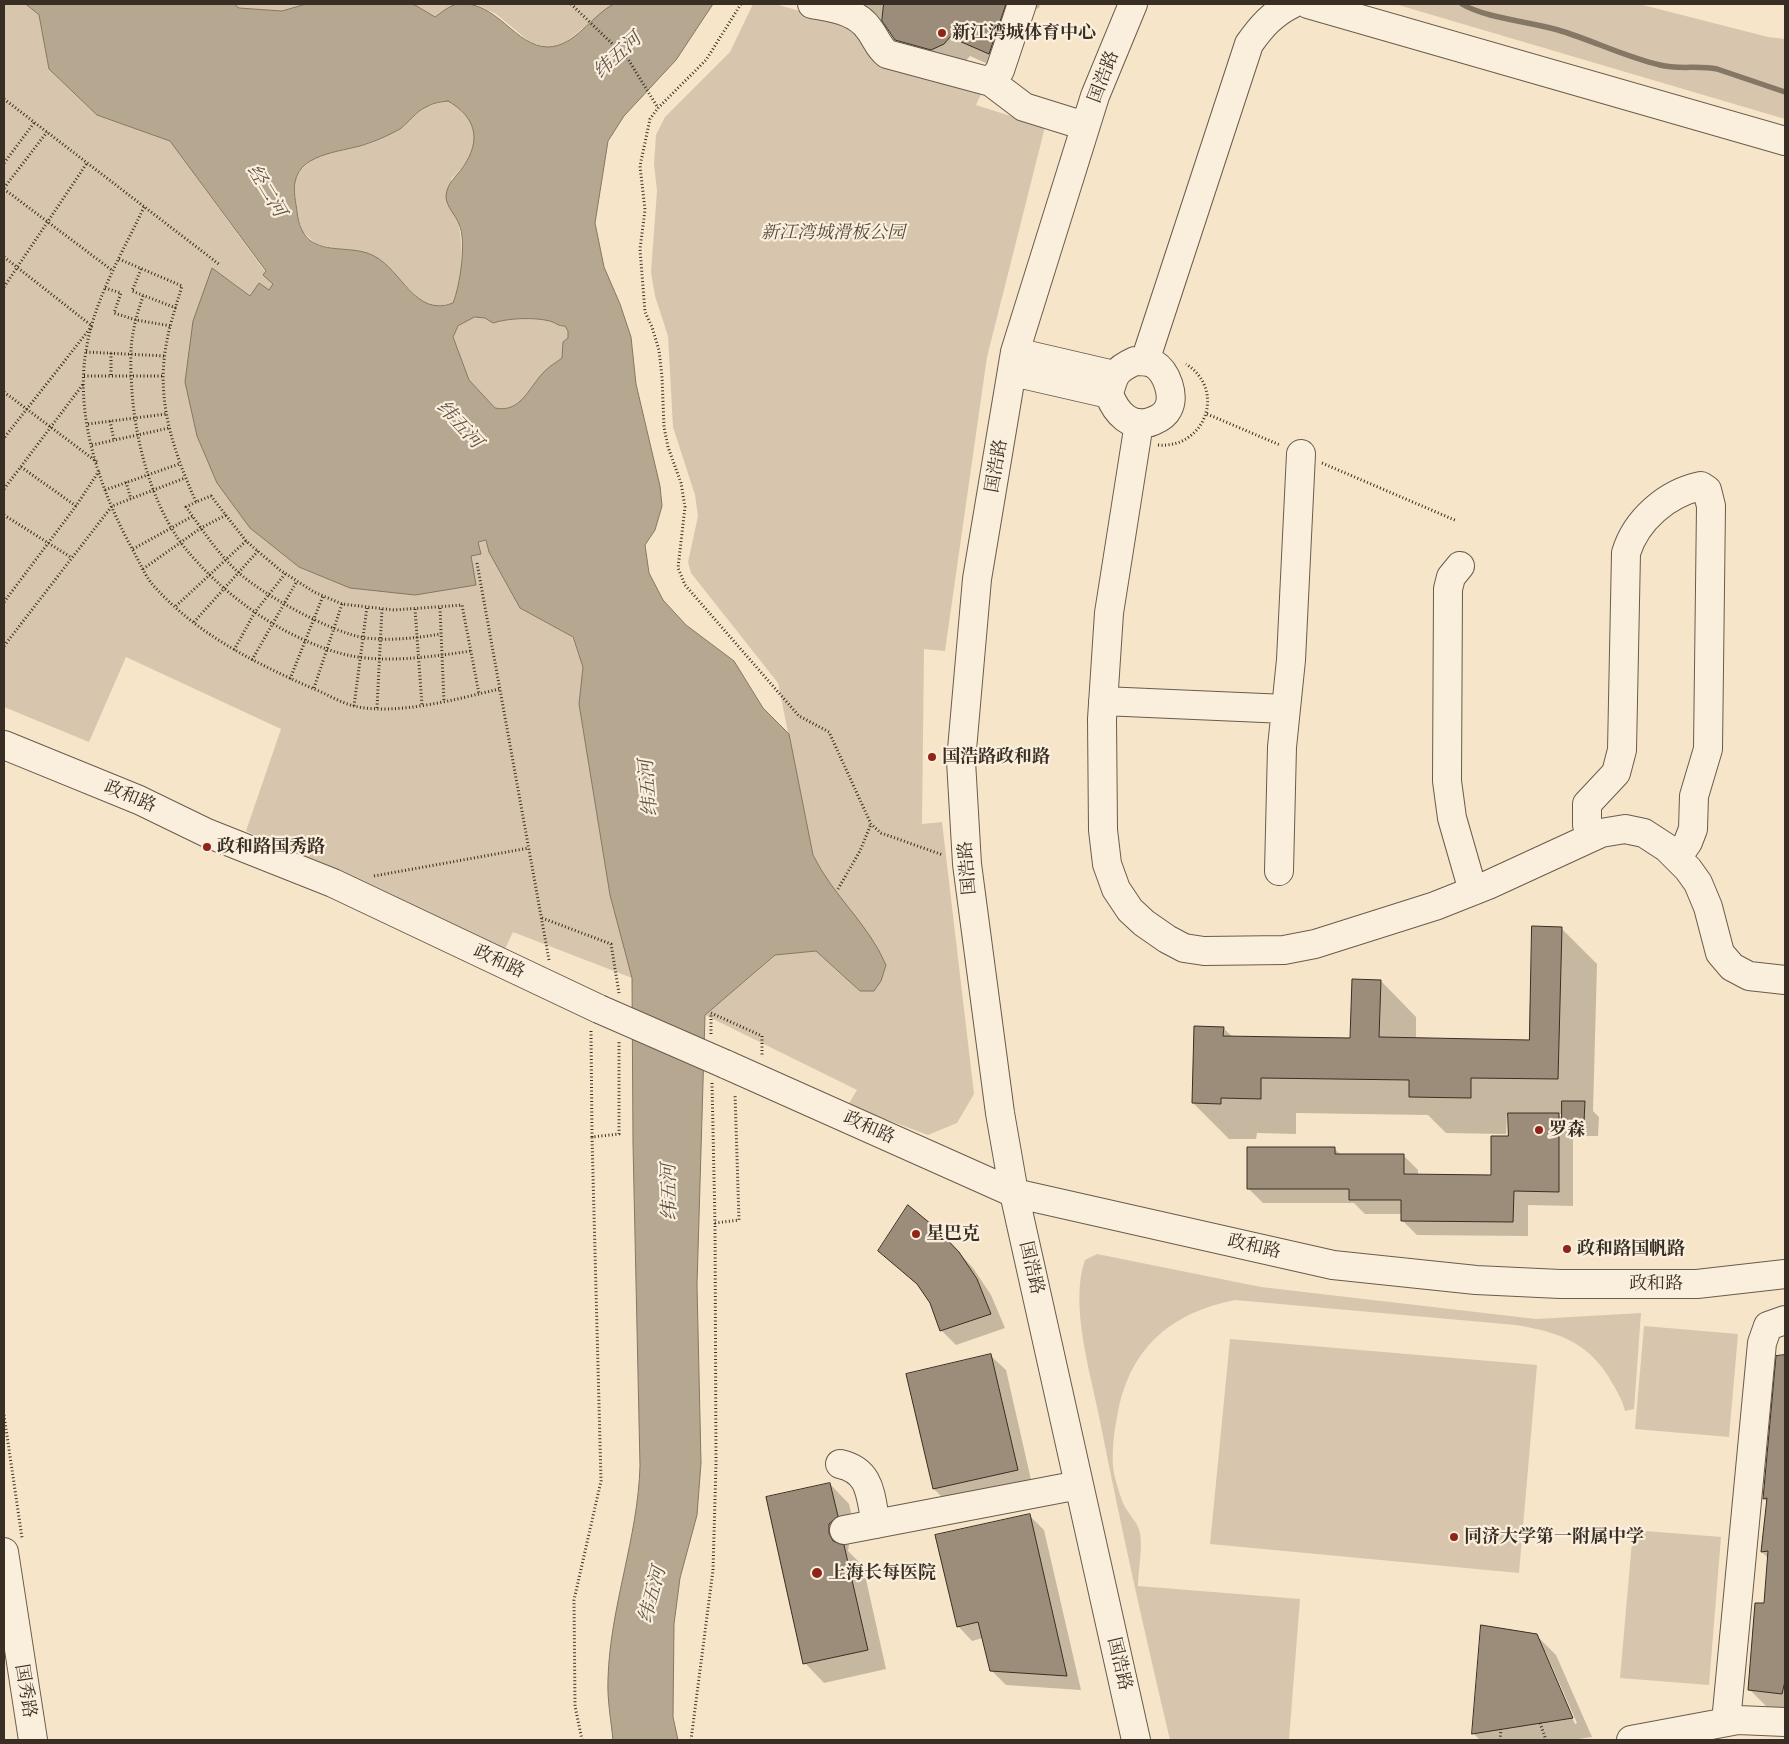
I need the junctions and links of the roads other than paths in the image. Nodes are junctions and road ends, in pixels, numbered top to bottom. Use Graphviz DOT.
graph roads {
  1 [pos="812,4"];
  2 [pos="1022,4"];
  3 [pos="1133,4"];
  4 [pos="1292,4"];
  5 [pos="1308,4"];
  6 [pos="991,82"];
  7 [pos="1085,126"];
  8 [pos="1785,141"];
  9 [pos="1144,361"];
  10 [pos="1014,362"];
  11 [pos="1111,385"];
  12 [pos="1139,423"];
  13 [pos="1301,454"];
  14 [pos="1460,566"];
  15 [pos="1103,701"];
  16 [pos="1286,709"];
  17 [pos="6,746"];
  18 [pos="1591,837"];
  19 [pos="1677,858"];
  20 [pos="1279,871"];
  21 [pos="1472,891"];
  22 [pos="1785,980"];
  23 [pos="1014,1192"];
  24 [pos="1785,1274"];
  25 [pos="1785,1320"];
  26 [pos="840,1464"];
  27 [pos="1079,1485"];
  28 [pos="876,1524"];
  29 [pos="844,1530"];
  30 [pos="4,1552"];
  31 [pos="26,1696"];
  32 [pos="1726,1722"];
  33 [pos="1785,1722"];
  34 [pos="20,1740"];
  35 [pos="33,1740"];
  36 [pos="1136,1740"];
  37 [pos="1631,1740"];
  1 -- 6 [label="street"];
  2 -- 6 [label="street"];
  3 -- 7 [label="street, 国浩路"];
  4 -- 9 [label="street"];
  5 -- 8 [label="street"];
  6 -- 7 [label="street"];
  7 -- 10 [label="street, 国浩路"];
  9 -- 11 [label="street"];
  9 -- 12 [label="street"];
  10 -- 11 [label="street"];
  10 -- 23 [label="street, 国浩路"];
  11 -- 12 [label="street"];
  12 -- 15 [label="street"];
  13 -- 16 [label="street"];
  14 -- 21 [label="street"];
  15 -- 16 [label="street"];
  15 -- 21 [label="street"];
  16 -- 20 [label="street"];
  17 -- 23 [label="street, 政和路, bridge"];
  18 -- 19 [label="street"];
  18 -- 19 [label="street"];
  18 -- 21 [label="street"];
  19 -- 22 [label="street"];
  23 -- 24 [label="street, 政和路"];
  23 -- 27 [label="street, 国浩路"];
  25 -- 32 [label="street"];
  26 -- 28 [label="street"];
  27 -- 28 [label="street"];
  27 -- 36 [label="street, 国浩路"];
  28 -- 29 [label="street"];
  30 -- 31 [label="street, 国秀路"];
  31 -- 34 [label="street"];
  31 -- 35 [label="street, 国秀路"];
  32 -- 33 [label="street"];
  32 -- 37 [label="street"];
}
